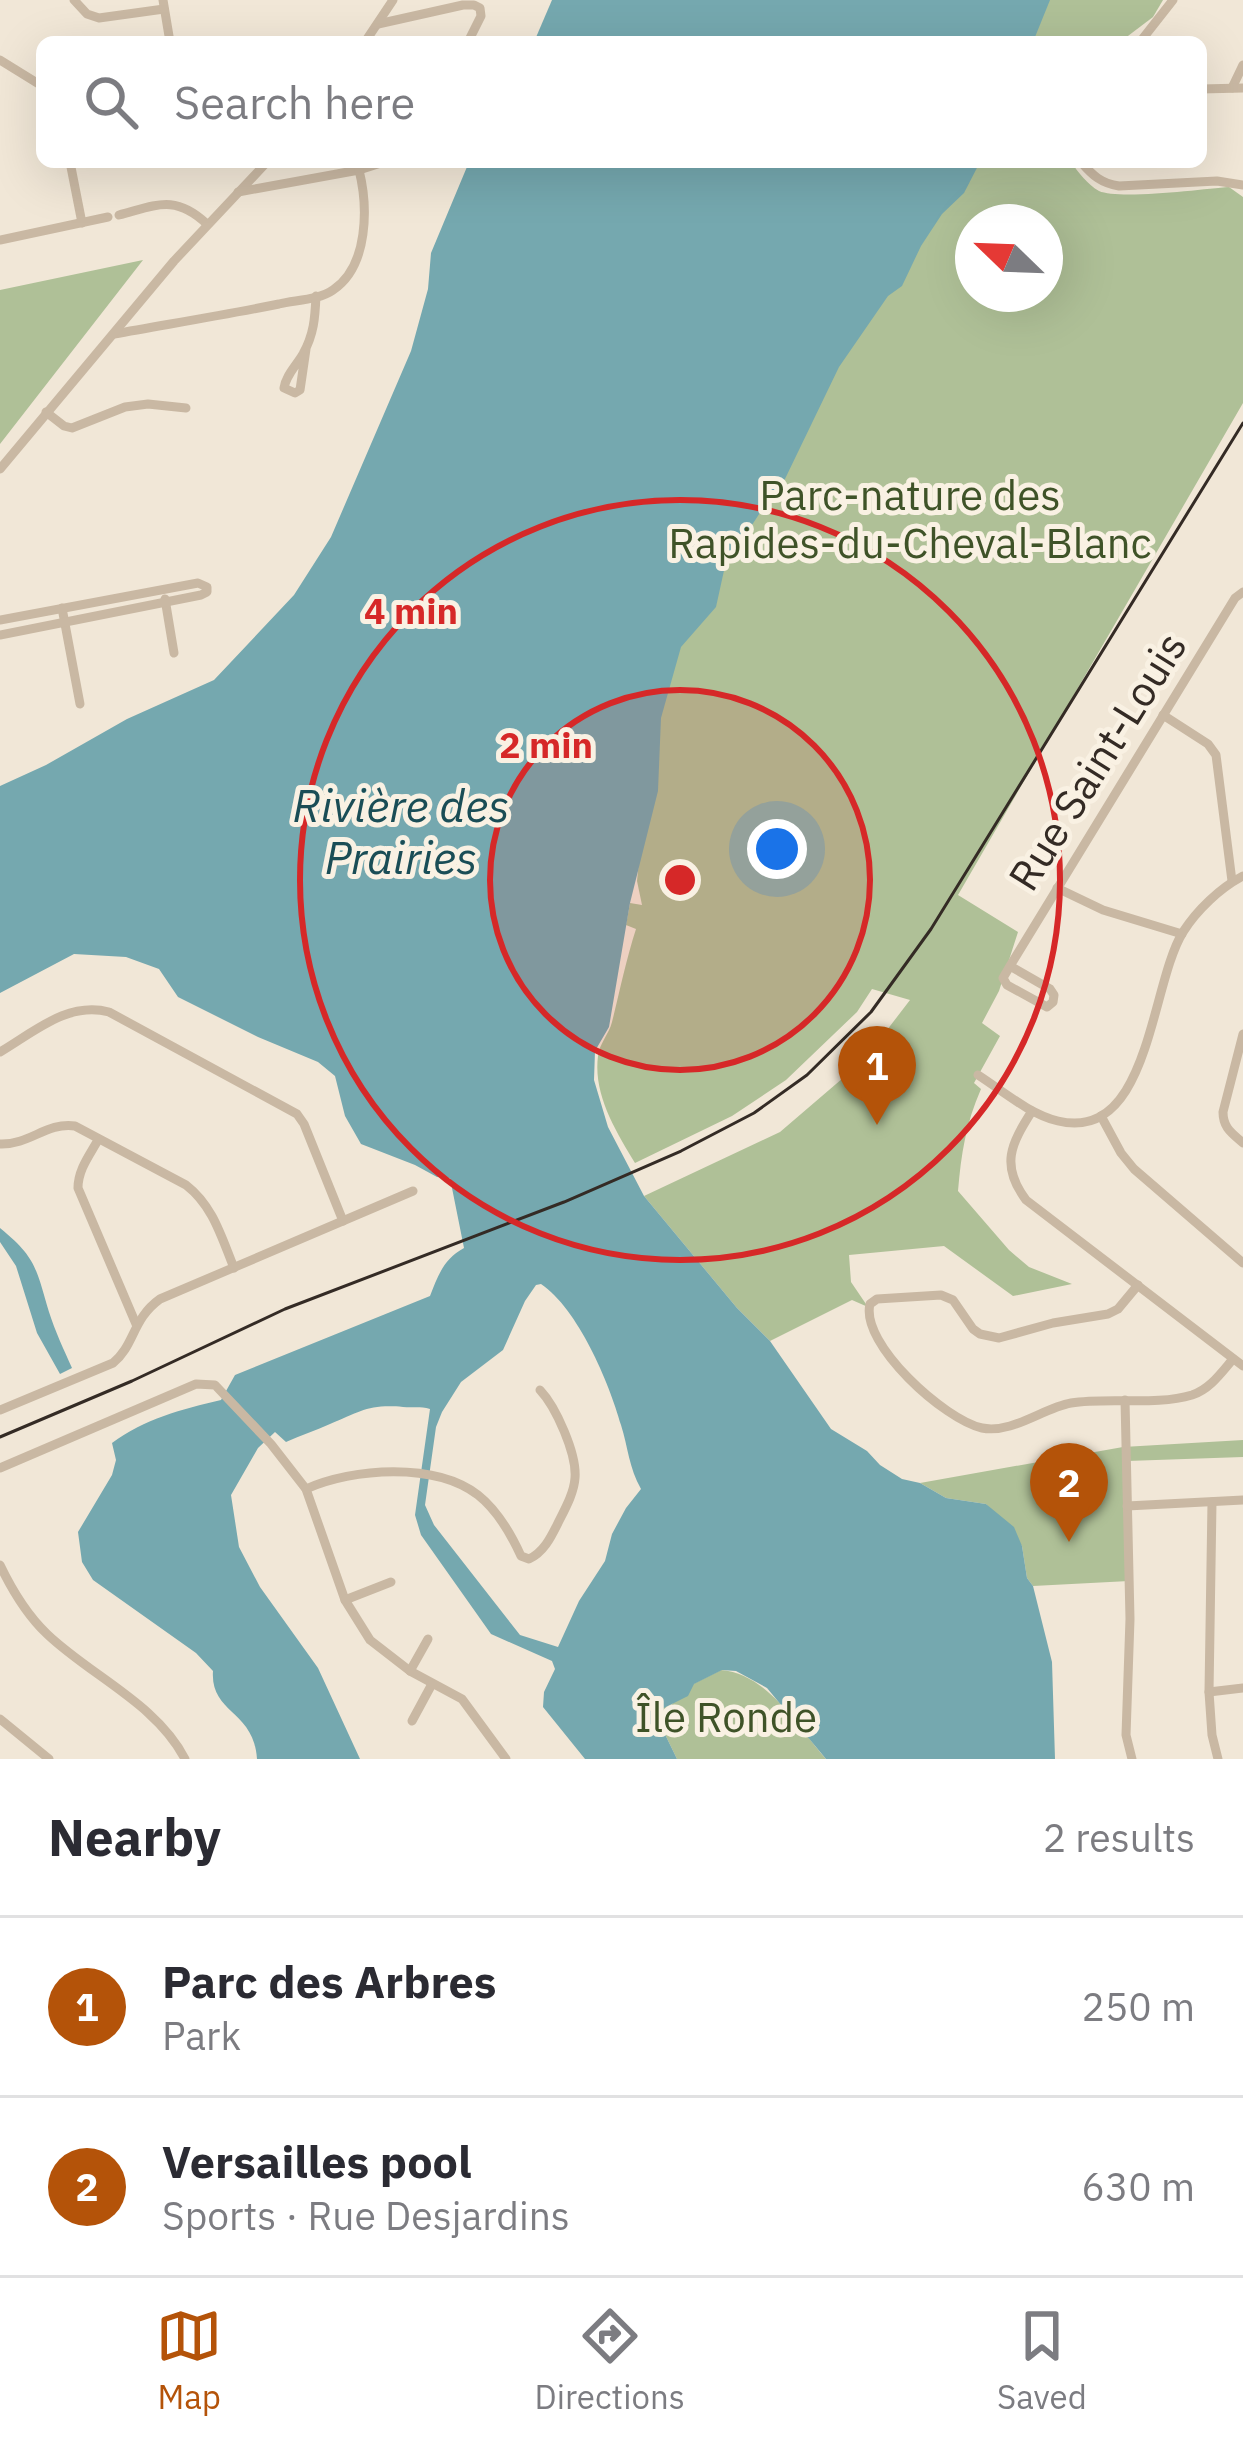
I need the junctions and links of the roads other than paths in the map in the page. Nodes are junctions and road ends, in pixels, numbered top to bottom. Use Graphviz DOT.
graph roads {
  1 [pos="74,0"];
  2 [pos="393,0"];
  3 [pos="1173,0"];
  4 [pos="164,4"];
  5 [pos="378,24"];
  6 [pos="169,36"];
  7 [pos="369,36"];
  8 [pos="471,36"];
  9 [pos="1145,36"];
  10 [pos="0,60"];
  11 [pos="1243,65"];
  12 [pos="36,82"];
  13 [pos="1238,88"];
  14 [pos="1207,89"];
  15 [pos="71,168"];
  16 [pos="261,168"];
  17 [pos="364,168"];
  18 [pos="1087,168"];
  19 [pos="358,170"];
  20 [pos="1243,185"];
  21 [pos="238,192"];
  22 [pos="82,223"];
  23 [pos="207,224"];
  24 [pos="0,240"];
  25 [pos="316,296"];
  26 [pos="112,334"];
  27 [pos="306,349"];
  28 [pos="186,408"];
  29 [pos="46,412"];
  30 [pos="0,469"];
  31 [pos="163,589"];
  32 [pos="1243,592"];
  33 [pos="166,602"];
  34 [pos="62,608"];
  35 [pos="0,620"];
  36 [pos="65,622"];
  37 [pos="0,635"];
  38 [pos="174,653"];
  39 [pos="80,704"];
  40 [pos="1163,716"];
  41 [pos="1238,879"];
  42 [pos="1057,888"];
  43 [pos="1182,934"];
  44 [pos="1010,966"];
  45 [pos="1243,1034"];
  46 [pos="0,1052"];
  47 [pos="978,1075"];
  48 [pos="1033,1111"];
  49 [pos="1101,1116"];
  50 [pos="98,1140"];
  51 [pos="1243,1143"];
  52 [pos="0,1144"];
  53 [pos="413,1191"];
  54 [pos="344,1221"];
  55 [pos="1243,1263"];
  56 [pos="234,1268"];
  57 [pos="1138,1285"];
  58 [pos="136,1324"];
  59 [pos="1238,1362"];
  60 [pos="540,1390"];
  61 [pos="1125,1400"];
  62 [pos="0,1410"];
  63 [pos="0,1468"];
  64 [pos="307,1489"];
  65 [pos="1243,1500"];
  66 [pos="1211,1502"];
  67 [pos="1127,1506"];
  68 [pos="0,1565"];
  69 [pos="391,1582"];
  70 [pos="345,1600"];
  71 [pos="428,1639"];
  72 [pos="410,1671"];
  73 [pos="432,1684"];
  74 [pos="1243,1688"];
  75 [pos="1209,1692"];
  76 [pos="0,1719"];
  77 [pos="412,1721"];
  78 [pos="49,1759"];
  79 [pos="185,1759"];
  80 [pos="506,1759"];
  81 [pos="1132,1759"];
  82 [pos="1218,1759"];
  1 -- 4 [label="street"];
  2 -- 5 [label="street"];
  3 -- 9 [label="street"];
  4 -- 6 [label="street"];
  5 -- 7 [label="street"];
  5 -- 8 [label="street"];
  10 -- 12 [label="street"];
  11 -- 13 [label="street"];
  13 -- 14 [label="street"];
  15 -- 22 [label="street"];
  16 -- 21 [label="street"];
  17 -- 19 [label="street"];
  18 -- 20 [label="street"];
  19 -- 21 [label="street"];
  19 -- 25 [label="street"];
  21 -- 23 [label="street"];
  22 -- 23 [label="street"];
  22 -- 24 [label="street"];
  23 -- 26 [label="street"];
  25 -- 26 [label="street"];
  25 -- 27 [label="street"];
  26 -- 29 [label="street"];
  28 -- 29 [label="street"];
  29 -- 30 [label="street"];
  31 -- 33 [label="street"];
  31 -- 33 [label="street"];
  31 -- 34 [label="street"];
  32 -- 40 [label="street, Rue Saint-Louis"];
  33 -- 36 [label="street"];
  33 -- 38 [label="street"];
  34 -- 35 [label="street"];
  34 -- 36 [label="street"];
  36 -- 37 [label="street"];
  36 -- 39 [label="street"];
  40 -- 41 [label="street"];
  40 -- 42 [label="street, Rue Saint-Louis"];
  41 -- 43 [label="street"];
  42 -- 43 [label="street"];
  42 -- 44 [label="street, Rue Saint-Louis"];
  43 -- 49 [label="street"];
  44 -- 44 [label="street"];
  45 -- 51 [label="street"];
  46 -- 54 [label="street"];
  47 -- 48 [label="street"];
  48 -- 49 [label="street"];
  48 -- 57 [label="street"];
  49 -- 55 [label="street"];
  50 -- 52 [label="street"];
  50 -- 56 [label="street"];
  50 -- 58 [label="street"];
  53 -- 54 [label="street"];
  54 -- 56 [label="street"];
  56 -- 58 [label="street"];
  57 -- 59 [label="street"];
  57 -- 61 [label="street"];
  58 -- 62 [label="street"];
  59 -- 61 [label="street"];
  60 -- 64 [label="street"];
  61 -- 67 [label="street"];
  63 -- 64 [label="street"];
  64 -- 70 [label="street"];
  65 -- 66 [label="street"];
  66 -- 67 [label="street"];
  66 -- 75 [label="street"];
  67 -- 81 [label="street"];
  68 -- 79 [label="street"];
  69 -- 70 [label="street"];
  70 -- 72 [label="street"];
  71 -- 72 [label="street"];
  72 -- 73 [label="street"];
  73 -- 77 [label="street"];
  73 -- 80 [label="street"];
  74 -- 75 [label="street"];
  75 -- 82 [label="street"];
  76 -- 78 [label="street"];
}
